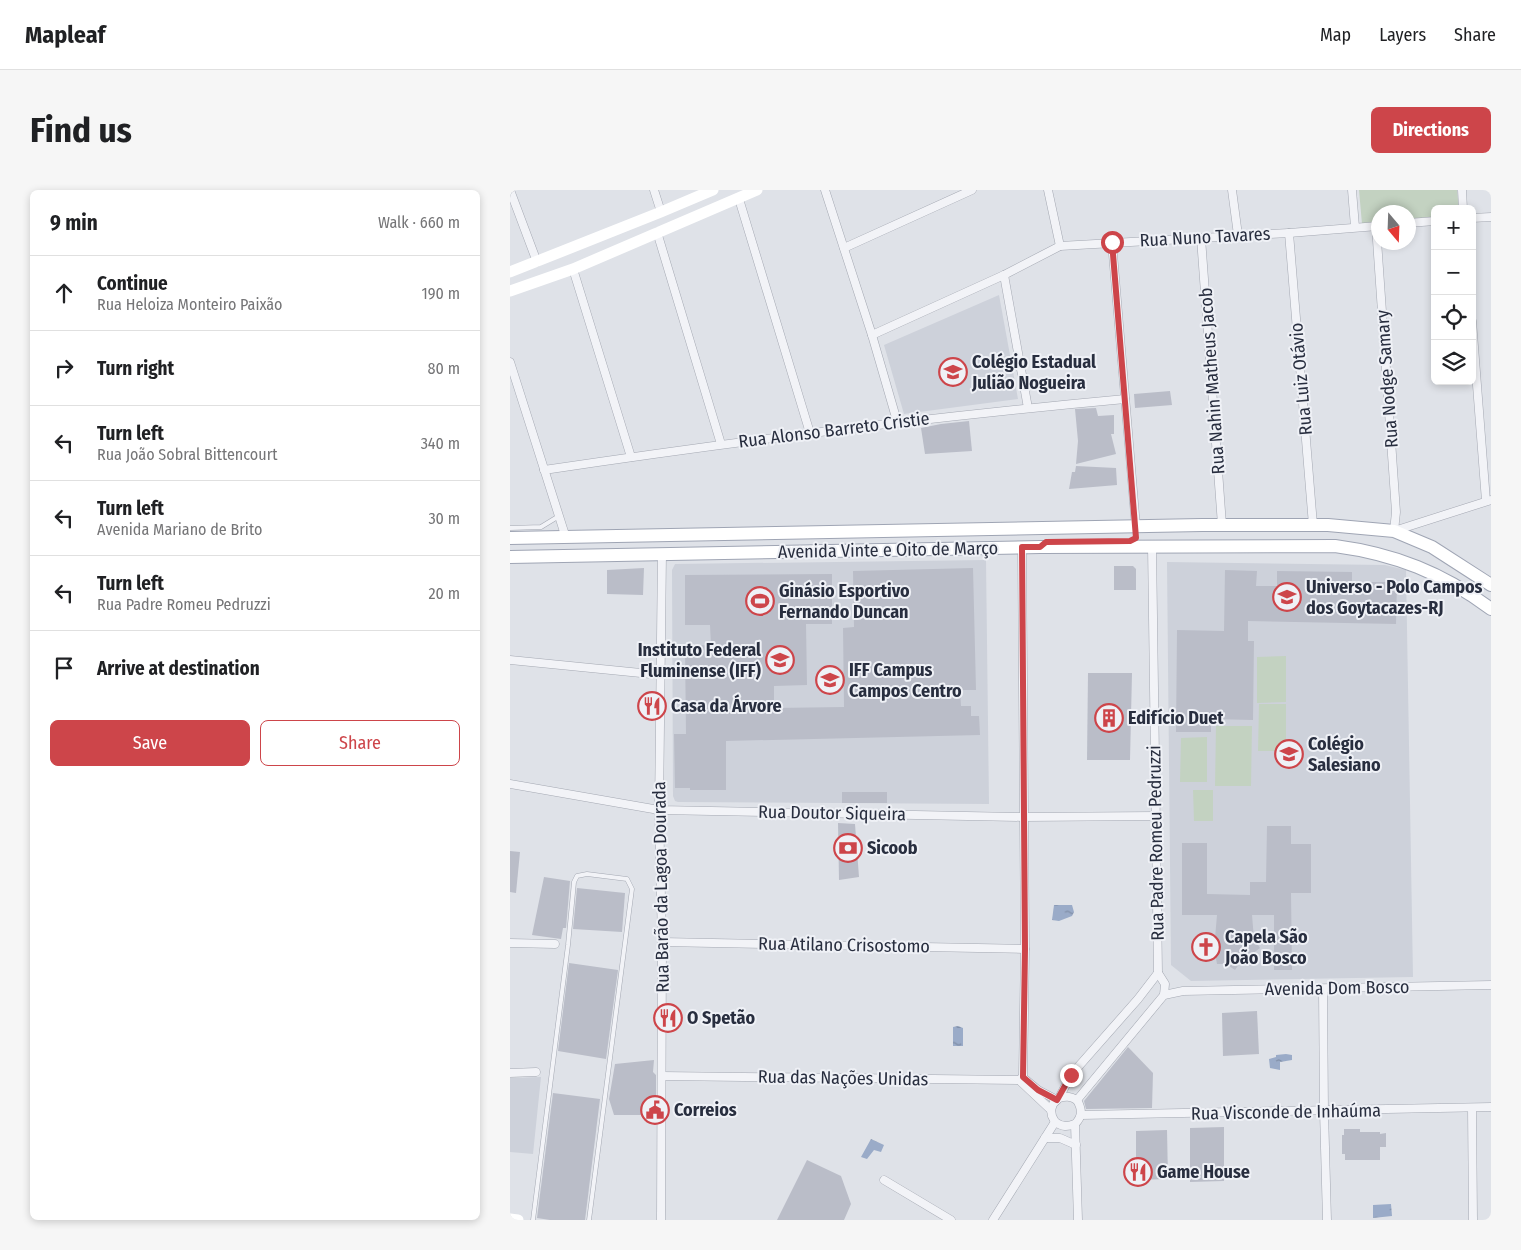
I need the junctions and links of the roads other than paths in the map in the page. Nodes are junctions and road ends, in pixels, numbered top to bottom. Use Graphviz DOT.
graph roads {
  1 [pos="510,190"];
  2 [pos="654,190"];
  3 [pos="757,190"];
  4 [pos="825,190"];
  5 [pos="972,190"];
  6 [pos="1048,190"];
  7 [pos="1232,190"];
  8 [pos="1352,190"];
  9 [pos="1462,190"];
  10 [pos="709,192"];
  11 [pos="739,199"];
  12 [pos="1463,205"];
  13 [pos="662,212"];
  14 [pos="1491,217"];
  15 [pos="1476,218"];
  16 [pos="1431,221"];
  17 [pos="1416,222"];
  18 [pos="1371,226"];
  19 [pos="1355,227"];
  20 [pos="657,232"];
  21 [pos="1288,233"];
  22 [pos="1238,235"];
  23 [pos="1202,238"];
  24 [pos="1112,242"];
  25 [pos="1060,246"];
  26 [pos="844,248"];
  27 [pos="1379,250"];
  28 [pos="537,262"];
  29 [pos="573,269"];
  30 [pos="510,272"];
  31 [pos="1004,275"];
  32 [pos="510,278"];
  33 [pos="510,291"];
  34 [pos="872,335"];
  35 [pos="1474,340"];
  36 [pos="510,362"];
  37 [pos="1125,399"];
  38 [pos="1028,408"];
  39 [pos="897,422"];
  40 [pos="810,432"];
  41 [pos="721,444"];
  42 [pos="631,457"];
  43 [pos="544,470"];
  44 [pos="1489,501"];
  45 [pos="559,516"];
  46 [pos="1222,525"];
  47 [pos="1244,525"];
  48 [pos="1313,525"];
  49 [pos="1136,527"];
  50 [pos="510,528"];
  51 [pos="1394,532"];
  52 [pos="749,535"];
  53 [pos="510,538"];
  54 [pos="566,538"];
  55 [pos="1152,546"];
  56 [pos="1022,547"];
  57 [pos="1040,547"];
  58 [pos="662,553"];
  59 [pos="510,557"];
  60 [pos="1491,585"];
  61 [pos="1491,609"];
  62 [pos="510,660"];
  63 [pos="661,674"];
  64 [pos="510,784"];
  65 [pos="659,810"];
  66 [pos="1156,816"];
  67 [pos="1023,817"];
  68 [pos="662,942"];
  69 [pos="510,943"];
  70 [pos="555,944"];
  71 [pos="1025,949"];
  72 [pos="1158,973"];
  73 [pos="1165,984"];
  74 [pos="1491,985"];
  75 [pos="1323,989"];
  76 [pos="1183,991"];
  77 [pos="1164,995"];
  78 [pos="536,1072"];
  79 [pos="510,1073"];
  80 [pos="662,1076"];
  81 [pos="1021,1078"];
  82 [pos="1077,1100"];
  83 [pos="1055,1103"];
  84 [pos="1491,1107"];
  85 [pos="1472,1108"];
  86 [pos="1324,1111"];
  87 [pos="1081,1115"];
  88 [pos="1055,1122"];
  89 [pos="1075,1124"];
  90 [pos="1045,1138"];
  91 [pos="1076,1145"];
  92 [pos="884,1180"];
  93 [pos="510,1219"];
  94 [pos="518,1220"];
  95 [pos="534,1220"];
  96 [pos="590,1220"];
  97 [pos="661,1220"];
  98 [pos="950,1220"];
  99 [pos="993,1220"];
  100 [pos="1078,1220"];
  101 [pos="1327,1220"];
  102 [pos="1473,1220"];
  1 -- 28 [label="street"];
  2 -- 13 [label="street"];
  3 -- 11 [label="main road"];
  4 -- 26 [label="street"];
  5 -- 26 [label="street"];
  6 -- 25 [label="street"];
  7 -- 22 [label="street"];
  8 -- 19 [label="street"];
  9 -- 12 [label="street"];
  10 -- 13 [label="main road"];
  10 -- 20 [label="main road"];
  11 -- 20 [label="main road"];
  11 -- 40 [label="street"];
  13 -- 28 [label="main road"];
  14 -- 15 [label="street"];
  16 -- 17 [label="street"];
  18 -- 19 [label="street, Rua Nuno Tavares"];
  19 -- 21 [label="street, Rua Nuno Tavares"];
  20 -- 29 [label="main road"];
  20 -- 41 [label="street"];
  21 -- 22 [label="street, Rua Nuno Tavares"];
  21 -- 48 [label="street, Rua Luiz Otávio"];
  22 -- 23 [label="street, Rua Nuno Tavares"];
  23 -- 24 [label="street, Rua Nuno Tavares"];
  23 -- 46 [label="street, Rua Nahin Matheus Jacob"];
  24 -- 25 [label="street, Rua Nuno Tavares"];
  24 -- 37 [label="street"];
  25 -- 31 [label="street, Rua Nuno Tavares"];
  26 -- 34 [label="street"];
  27 -- 51 [label="street, Rua Nodge Samary"];
  28 -- 30 [label="main road"];
  28 -- 32 [label="main road"];
  29 -- 33 [label="main road"];
  29 -- 42 [label="street"];
  31 -- 34 [label="street, Rua Nuno Tavares"];
  31 -- 38 [label="street"];
  34 -- 39 [label="street"];
  35 -- 44 [label="street"];
  36 -- 43 [label="street"];
  37 -- 38 [label="street, Rua Alonso Barreto Cristie"];
  37 -- 49 [label="street"];
  38 -- 39 [label="street, Rua Alonso Barreto Cristie"];
  39 -- 40 [label="street, Rua Alonso Barreto Cristie"];
  40 -- 41 [label="street, Rua Alonso Barreto Cristie"];
  41 -- 42 [label="street, Rua Alonso Barreto Cristie"];
  42 -- 43 [label="street, Rua Alonso Barreto Cristie"];
  43 -- 45 [label="street"];
  44 -- 51 [label="street"];
  45 -- 50 [label="lane"];
  45 -- 54 [label="street"];
  46 -- 47 [label="main road, Avenida Vinte e Oito de Março"];
  46 -- 49 [label="main road, Avenida Vinte e Oito de Março"];
  47 -- 48 [label="main road, Avenida Vinte e Oito de Março"];
  47 -- 55 [label="main road"];
  48 -- 51 [label="main road, Avenida Vinte e Oito de Março"];
  49 -- 52 [label="main road, Avenida Vinte e Oito de Março"];
  49 -- 57 [label="main road"];
  51 -- 60 [label="main road, Avenida Vinte e Oito de Março"];
  52 -- 54 [label="main road, Avenida Vinte e Oito de Março"];
  52 -- 58 [label="main road"];
  53 -- 54 [label="main road, Avenida Vinte e Oito de Março"];
  55 -- 57 [label="main road, Avenida Vinte e Oito de Março"];
  55 -- 61 [label="main road, Avenida Vinte e Oito de Março"];
  55 -- 66 [label="street, Rua Padre Romeu Pedruzzi"];
  56 -- 57 [label="main road, Avenida Vinte e Oito de Março"];
  56 -- 58 [label="main road, Avenida Vinte e Oito de Março"];
  56 -- 67 [label="street"];
  58 -- 59 [label="main road, Avenida Vinte e Oito de Março"];
  58 -- 63 [label="street, Rua Barão da Lagoa Dourada"];
  62 -- 63 [label="street"];
  63 -- 65 [label="street, Rua Barão da Lagoa Dourada"];
  64 -- 65 [label="street, Rua Doutor Siqueira"];
  65 -- 67 [label="street, Rua Doutor Siqueira"];
  65 -- 68 [label="street, Rua Barão da Lagoa Dourada"];
  66 -- 67 [label="street, Rua Doutor Siqueira"];
  66 -- 72 [label="street, Rua Padre Romeu Pedruzzi"];
  67 -- 71 [label="street"];
  68 -- 71 [label="street, Rua Atilano Crisostomo"];
  68 -- 80 [label="street, Rua Barão da Lagoa Dourada"];
  69 -- 70 [label="street"];
  71 -- 81 [label="street"];
  72 -- 73 [label="street"];
  72 -- 83 [label="street"];
  73 -- 76 [label="street, Avenida Dom Bosco"];
  73 -- 77 [label="street"];
  74 -- 75 [label="street, Avenida Dom Bosco"];
  75 -- 76 [label="street, Avenida Dom Bosco"];
  75 -- 86 [label="street"];
  76 -- 77 [label="street, Avenida Dom Bosco"];
  77 -- 82 [label="street"];
  78 -- 79 [label="street"];
  80 -- 81 [label="street, Rua das Nações Unidas"];
  80 -- 97 [label="street, Rua Barão da Lagoa Dourada"];
  81 -- 83 [label="street"];
  81 -- 83 [label="street"];
  82 -- 83 [label="street"];
  82 -- 87 [label="street"];
  83 -- 88 [label="street"];
  84 -- 85 [label="street, Rua Visconde de Inhaúma"];
  85 -- 86 [label="street, Rua Visconde de Inhaúma"];
  85 -- 102 [label="street"];
  86 -- 87 [label="street, Rua Visconde de Inhaúma"];
  86 -- 101 [label="street"];
  87 -- 89 [label="street"];
  88 -- 89 [label="street"];
  88 -- 90 [label="street"];
  89 -- 91 [label="street"];
  90 -- 91 [label="street"];
  90 -- 99 [label="street"];
  91 -- 100 [label="street"];
  92 -- 98 [label="street"];
  93 -- 94 [label="main road"];
  95 -- 96 [label="lane"];
}
